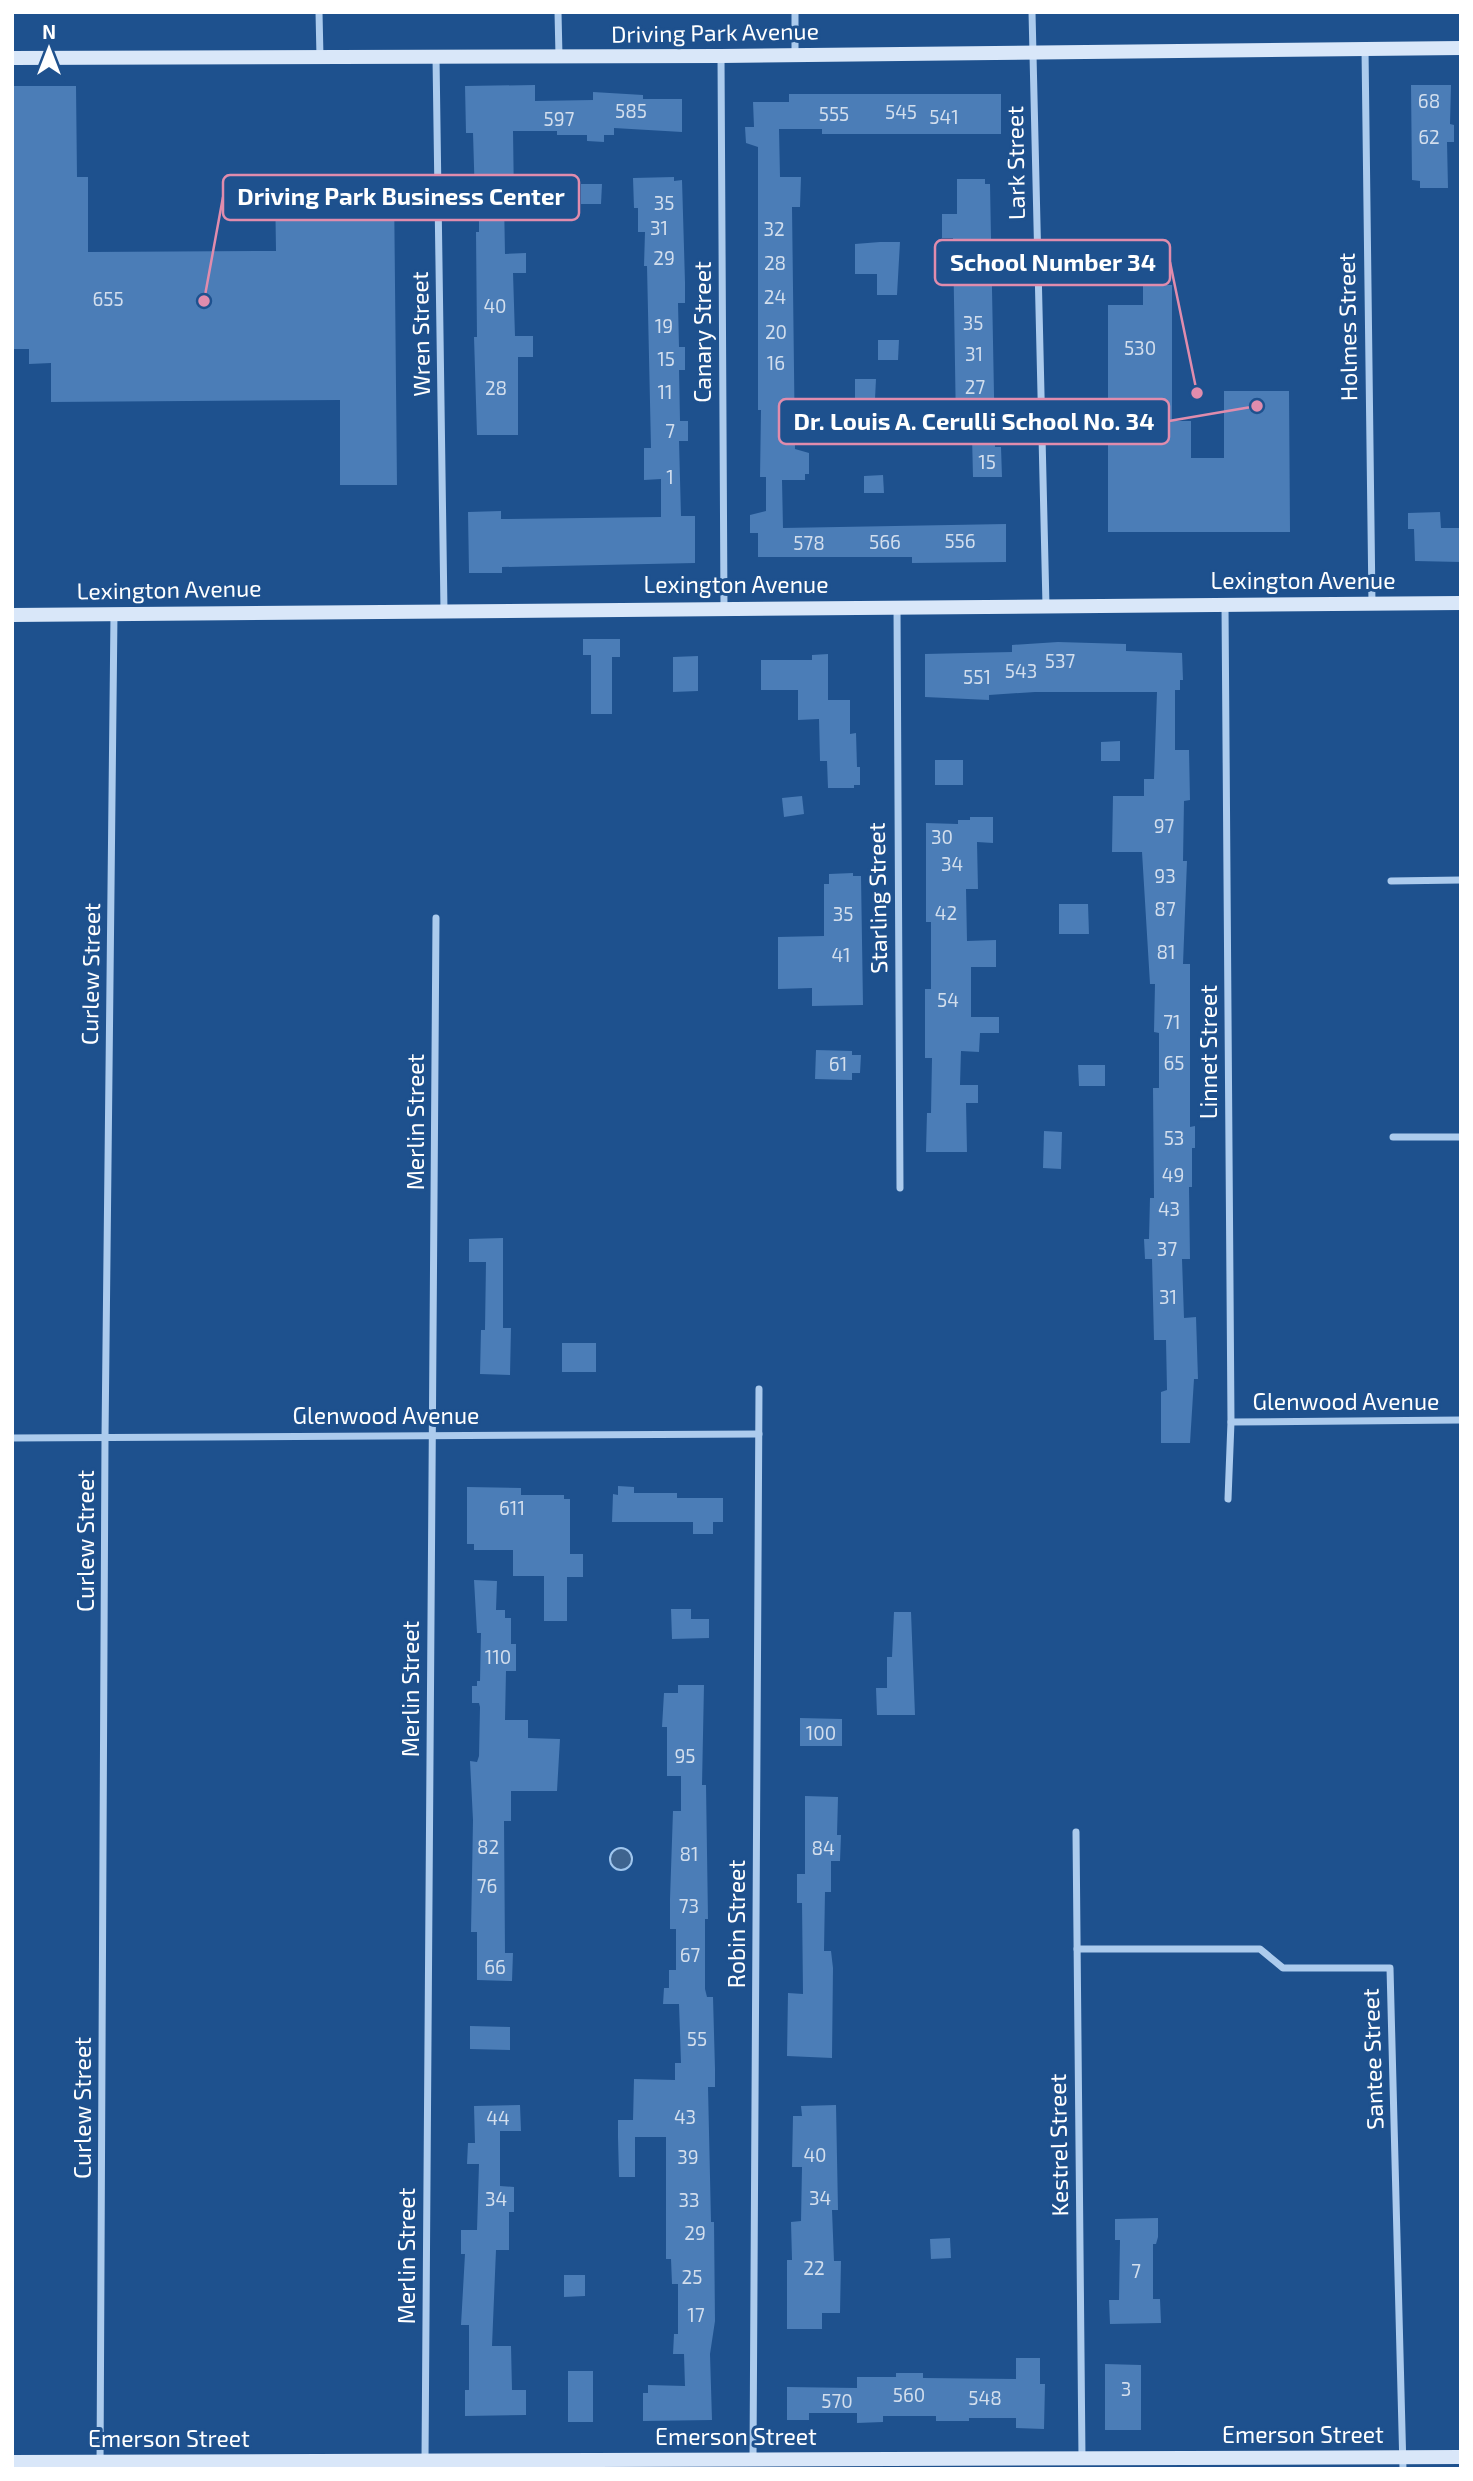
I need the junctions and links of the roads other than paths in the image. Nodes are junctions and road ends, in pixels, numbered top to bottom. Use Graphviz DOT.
graph roads {
  1 [pos="319,12"];
  2 [pos="558,12"];
  3 [pos="795,12"];
  4 [pos="1032,12"];
  5 [pos="1461,48"];
  6 [pos="1365,49"];
  7 [pos="1032,52"];
  8 [pos="795,55"];
  9 [pos="721,56"];
  10 [pos="320,57"];
  11 [pos="436,57"];
  12 [pos="559,57"];
  13 [pos="12,58"];
  14 [pos="1461,603"];
  15 [pos="1372,604"];
  16 [pos="1225,605"];
  17 [pos="1046,606"];
  18 [pos="897,607"];
  19 [pos="724,608"];
  20 [pos="444,611"];
  21 [pos="114,613"];
  22 [pos="12,615"];
  23 [pos="1391,880"];
  24 [pos="1461,880"];
  25 [pos="436,918"];
  26 [pos="1461,1137"];
  27 [pos="1393,1138"];
  28 [pos="900,1188"];
  29 [pos="760,1388"];
  30 [pos="1461,1420"];
  31 [pos="1231,1422"];
  32 [pos="759,1434"];
  33 [pos="432,1435"];
  34 [pos="12,1438"];
  35 [pos="105,1438"];
  36 [pos="1228,1499"];
  37 [pos="1076,1832"];
  38 [pos="1077,1949"];
  39 [pos="1461,2457"];
  40 [pos="1082,2458"];
  41 [pos="754,2459"];
  42 [pos="425,2460"];
  43 [pos="12,2462"];
  44 [pos="1403,2463"];
  45 [pos="100,2465"];
  1 -- 10 [label="street"];
  2 -- 12 [label="street"];
  3 -- 8 [label="street"];
  4 -- 7 [label="street, Lark Street"];
  5 -- 6 [label="street, Driving Park Avenue"];
  6 -- 7 [label="street, Driving Park Avenue"];
  6 -- 15 [label="street, Holmes Street"];
  7 -- 8 [label="street, Driving Park Avenue"];
  7 -- 17 [label="street, Lark Street"];
  8 -- 9 [label="street, Driving Park Avenue"];
  9 -- 12 [label="street, Driving Park Avenue"];
  9 -- 19 [label="street, Canary Street"];
  10 -- 11 [label="street, Driving Park Avenue"];
  10 -- 13 [label="street, Driving Park Avenue"];
  11 -- 12 [label="street, Driving Park Avenue"];
  11 -- 20 [label="street, Wren Street"];
  14 -- 15 [label="street, Lexington Avenue"];
  15 -- 16 [label="street, Lexington Avenue"];
  16 -- 17 [label="street, Lexington Avenue"];
  16 -- 31 [label="street, Linnet Street"];
  17 -- 18 [label="street, Lexington Avenue"];
  18 -- 19 [label="street, Lexington Avenue"];
  18 -- 28 [label="street, Starling Street"];
  19 -- 20 [label="street, Lexington Avenue"];
  20 -- 21 [label="street, Lexington Avenue"];
  21 -- 22 [label="street, Lexington Avenue"];
  21 -- 35 [label="street, Curlew Street"];
  23 -- 24 [label="street"];
  25 -- 33 [label="street, Merlin Street"];
  26 -- 27 [label="street"];
  29 -- 32 [label="street, Robin Street"];
  30 -- 31 [label="street, Glenwood Avenue"];
  31 -- 36 [label="street, Linnet Street"];
  32 -- 33 [label="street, Glenwood Avenue"];
  32 -- 41 [label="street, Robin Street"];
  33 -- 35 [label="street, Glenwood Avenue"];
  33 -- 42 [label="street, Merlin Street"];
  34 -- 35 [label="street, Glenwood Avenue"];
  35 -- 45 [label="street, Curlew Street"];
  37 -- 38 [label="street, Kestrel Street"];
  38 -- 40 [label="street, Kestrel Street"];
  38 -- 44 [label="street, Santee Street"];
  39 -- 44 [label="street, Emerson Street"];
  40 -- 41 [label="street, Emerson Street"];
  40 -- 44 [label="street, Emerson Street"];
  41 -- 42 [label="street, Emerson Street"];
  42 -- 45 [label="street, Emerson Street"];
  43 -- 45 [label="street, Emerson Street"];
}
